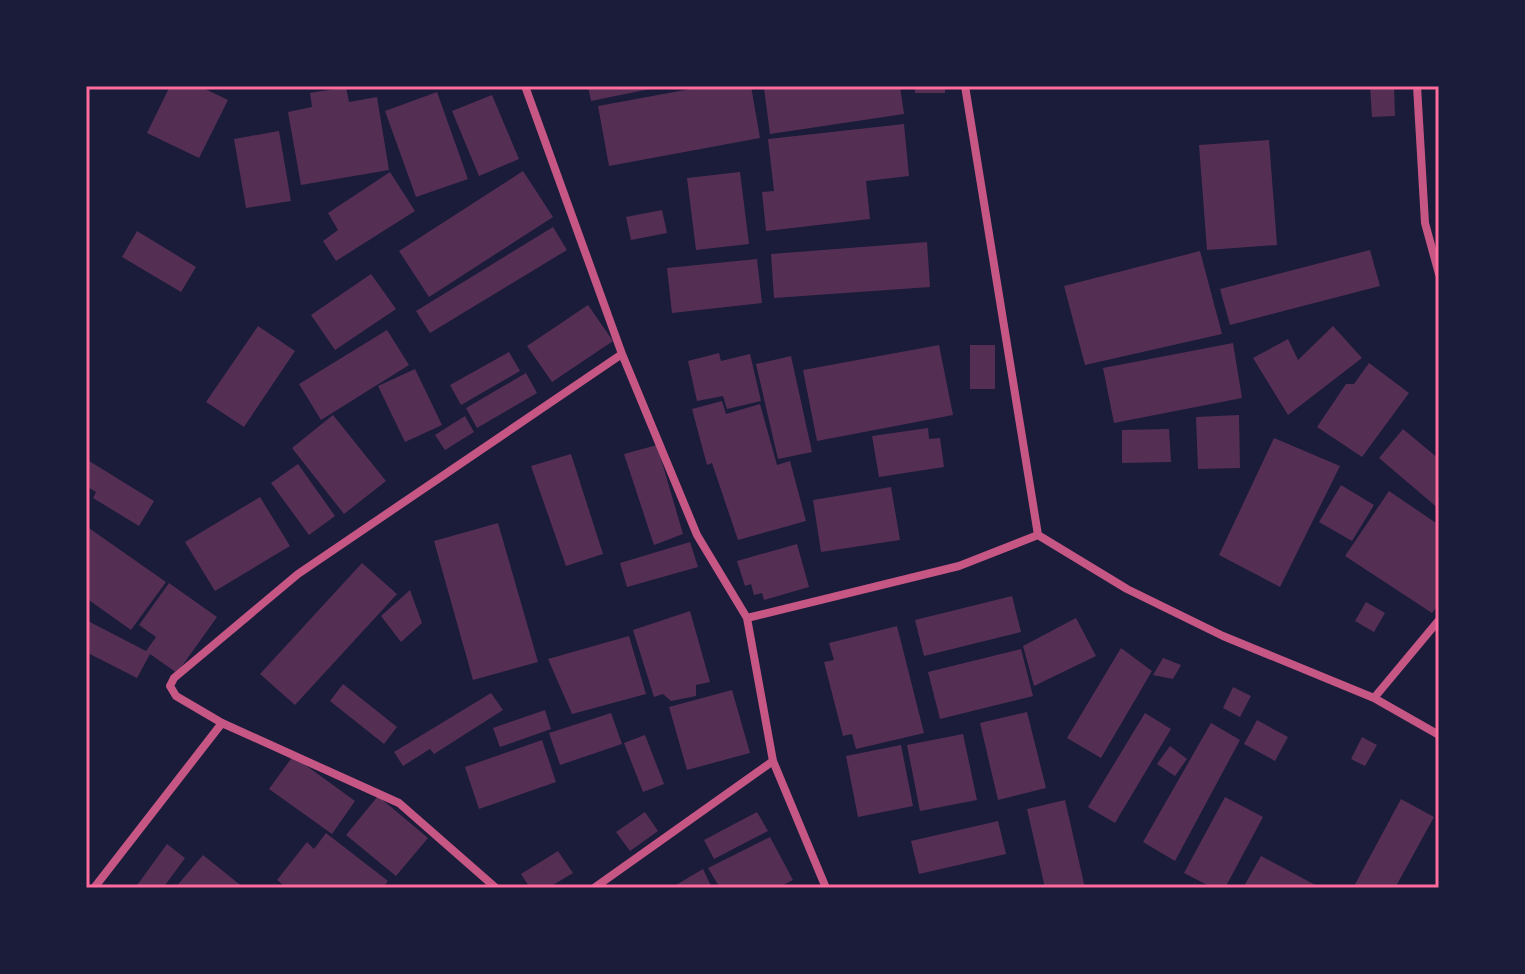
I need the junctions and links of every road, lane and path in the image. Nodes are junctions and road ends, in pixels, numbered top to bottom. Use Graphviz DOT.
graph roads {
  1 [pos="525,86"];
  2 [pos="965,86"];
  3 [pos="1417,86"];
  4 [pos="1439,274"];
  5 [pos="622,354"];
  6 [pos="1038,535"];
  7 [pos="747,618"];
  8 [pos="1439,620"];
  9 [pos="1374,698"];
  10 [pos="222,723"];
  11 [pos="1439,735"];
  12 [pos="773,761"];
  13 [pos="94,888"];
  14 [pos="496,888"];
  15 [pos="594,888"];
  16 [pos="826,888"];
  1 -- 5 [label="street"];
  2 -- 6 [label="street"];
  3 -- 4 [label="street"];
  5 -- 7 [label="street"];
  5 -- 10 [label="street"];
  6 -- 7 [label="street"];
  6 -- 9 [label="street"];
  7 -- 12 [label="street"];
  8 -- 9 [label="street"];
  9 -- 11 [label="street"];
  10 -- 13 [label="street"];
  10 -- 14 [label="street"];
  12 -- 15 [label="street"];
  12 -- 16 [label="street"];
}
